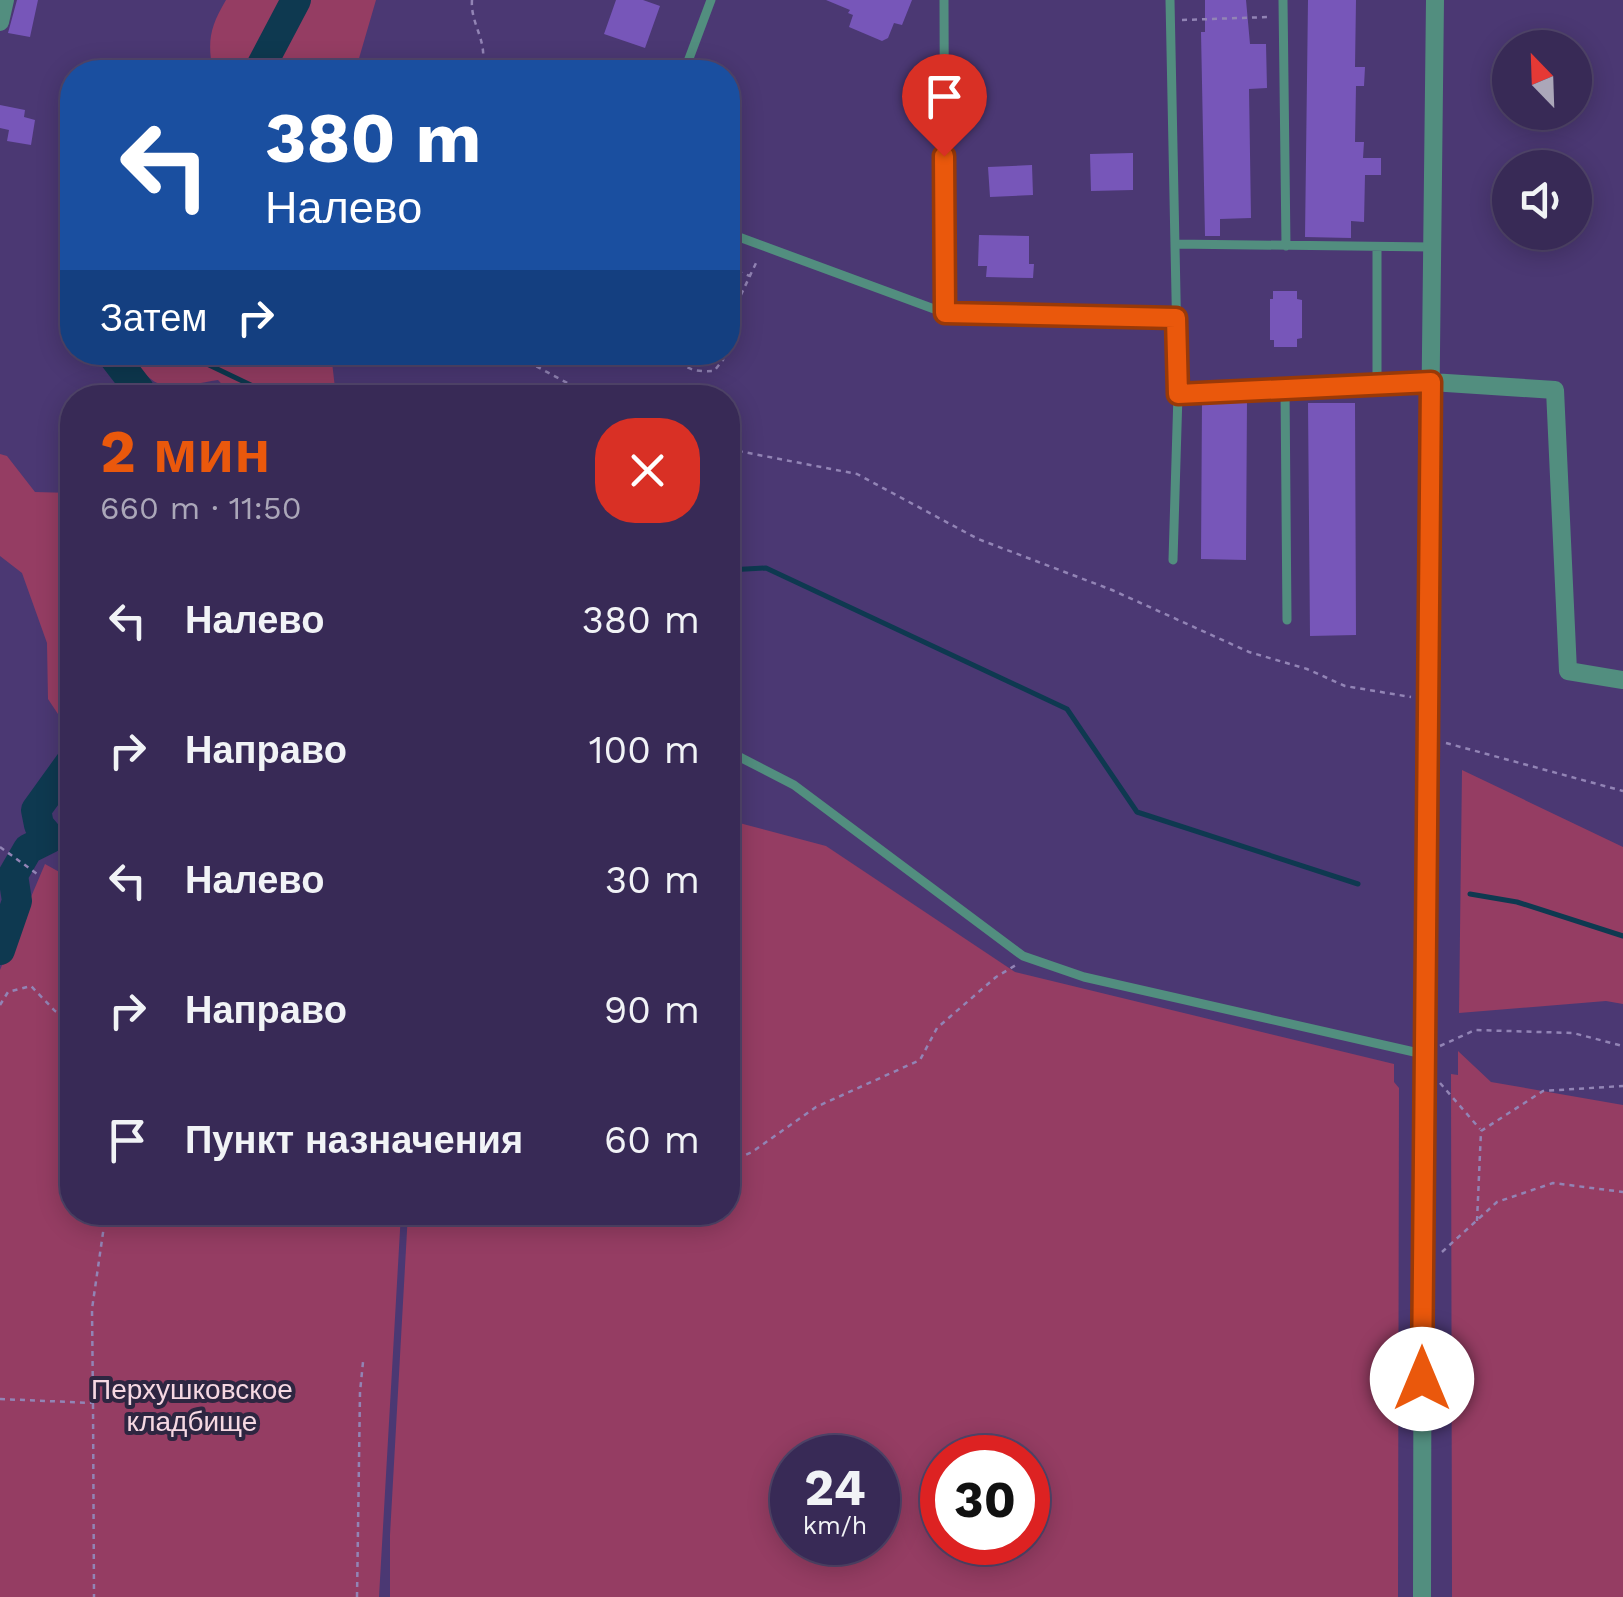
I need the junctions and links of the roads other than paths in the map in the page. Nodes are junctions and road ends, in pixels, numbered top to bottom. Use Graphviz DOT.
graph roads {
  1 [pos="5,0"];
  2 [pos="711,0"];
  3 [pos="944,0"];
  4 [pos="1170,0"];
  5 [pos="1283,0"];
  6 [pos="1435,0"];
  7 [pos="0,22"];
  8 [pos="688,60"];
  9 [pos="740,238"];
  10 [pos="1175,244"];
  11 [pos="1286,246"];
  12 [pos="1377,246"];
  13 [pos="1432,248"];
  14 [pos="945,313"];
  15 [pos="1176,318"];
  16 [pos="1431,382"];
  17 [pos="1377,384"];
  18 [pos="1284,389"];
  19 [pos="1178,394"];
  20 [pos="1174,560"];
  21 [pos="1287,620"];
  22 [pos="1623,680"];
  23 [pos="740,757"];
  24 [pos="1423,1059"];
  25 [pos="1422,1597"];
  1 -- 7 [label="street"];
  2 -- 8 [label="lane"];
  3 -- 14 [label="lane"];
  4 -- 10 [label="lane"];
  5 -- 11 [label="lane"];
  6 -- 13 [label="street"];
  9 -- 14 [label="lane"];
  10 -- 11 [label="lane"];
  10 -- 15 [label="lane"];
  11 -- 12 [label="lane"];
  12 -- 13 [label="lane"];
  12 -- 17 [label="lane"];
  13 -- 16 [label="street"];
  14 -- 15 [label="lane"];
  15 -- 19 [label="lane"];
  16 -- 17 [label="lane"];
  16 -- 22 [label="street"];
  16 -- 24 [label="street"];
  17 -- 18 [label="lane"];
  18 -- 19 [label="lane"];
  18 -- 21 [label="lane"];
  19 -- 20 [label="lane"];
  23 -- 24 [label="lane"];
  24 -- 25 [label="street"];
}
